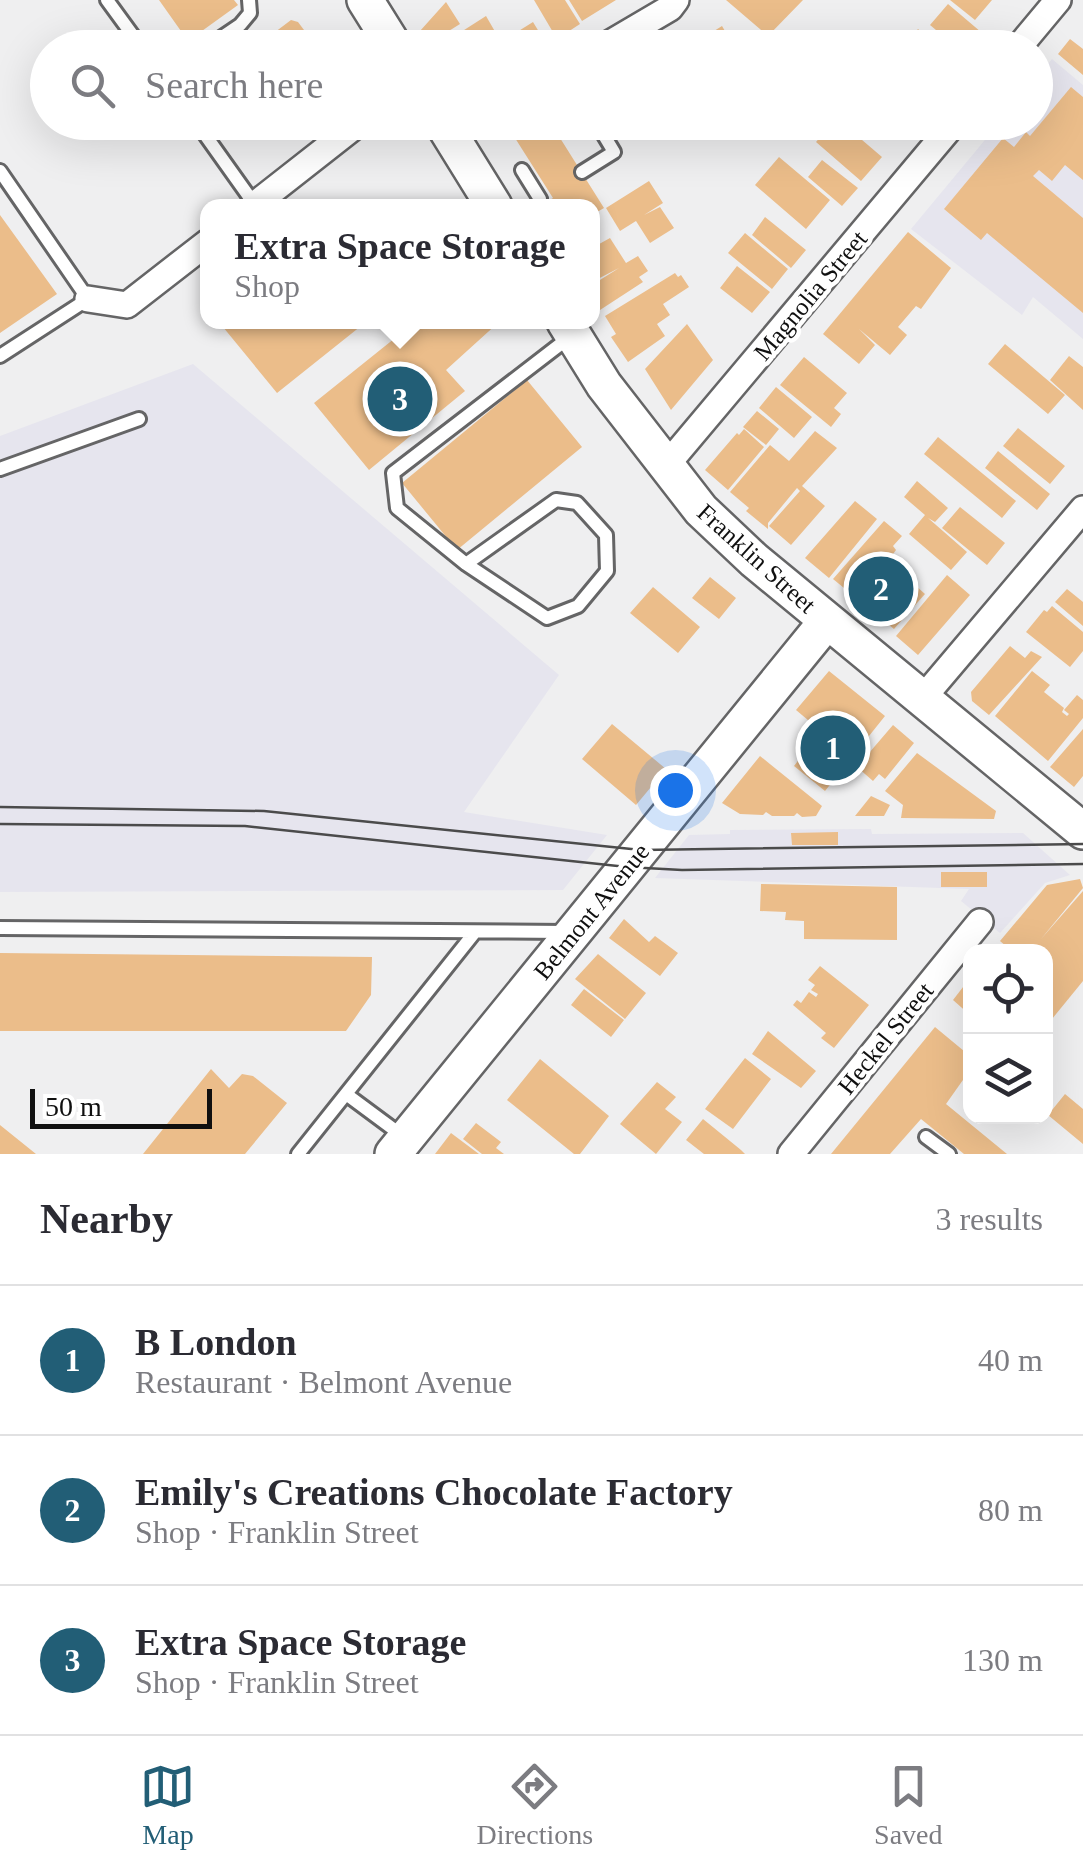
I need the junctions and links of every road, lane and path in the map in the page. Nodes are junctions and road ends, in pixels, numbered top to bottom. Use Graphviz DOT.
graph roads {
  1 [pos="107,0"];
  2 [pos="249,0"];
  3 [pos="365,0"];
  4 [pos="676,0"];
  5 [pos="1058,0"];
  6 [pos="129,30"];
  7 [pos="233,30"];
  8 [pos="384,30"];
  9 [pos="633,30"];
  10 [pos="1033,30"];
  11 [pos="208,140"];
  12 [pos="337,140"];
  13 [pos="461,140"];
  14 [pos="607,140"];
  15 [pos="940,140"];
  16 [pos="522,170"];
  17 [pos="0,171"];
  18 [pos="582,172"];
  19 [pos="249,199"];
  20 [pos="263,199"];
  21 [pos="491,199"];
  22 [pos="538,199"];
  23 [pos="200,248"];
  24 [pos="88,299"];
  25 [pos="568,329"];
  26 [pos="570,329"];
  27 [pos="0,356"];
  28 [pos="140,419"];
  29 [pos="666,467"];
  30 [pos="0,468"];
  31 [pos="1083,509"];
  32 [pos="466,564"];
  33 [pos="827,621"];
  34 [pos="922,700"];
  35 [pos="1083,831"];
  36 [pos="980,922"];
  37 [pos="0,928"];
  38 [pos="475,932"];
  39 [pos="574,932"];
  40 [pos="346,1094"];
  41 [pos="926,1137"];
  42 [pos="400,1146"];
  43 [pos="802,1150"];
  44 [pos="298,1154"];
  45 [pos="949,1154"];
  1 -- 6 [label="lane"];
  2 -- 7 [label="lane"];
  3 -- 8 [label="main road"];
  4 -- 9 [label="street"];
  5 -- 10 [label="street"];
  11 -- 19 [label="lane"];
  12 -- 20 [label="street"];
  13 -- 21 [label="main road"];
  14 -- 18 [label="lane"];
  15 -- 29 [label="street, Magnolia Street"];
  16 -- 22 [label="lane"];
  17 -- 24 [label="lane"];
  23 -- 24 [label="street"];
  24 -- 27 [label="lane"];
  25 -- 32 [label="lane"];
  26 -- 29 [label="main road, Franklin Street"];
  28 -- 30 [label="lane"];
  29 -- 33 [label="main road, Franklin Street"];
  31 -- 34 [label="street"];
  32 -- 32 [label="lane"];
  33 -- 34 [label="main road, Franklin Street"];
  33 -- 39 [label="main road, Belmont Avenue"];
  34 -- 35 [label="main road, Franklin Street"];
  36 -- 43 [label="street, Heckel Street"];
  37 -- 38 [label="lane"];
  38 -- 39 [label="lane"];
  38 -- 40 [label="lane"];
  39 -- 42 [label="main road, Belmont Avenue"];
  40 -- 42 [label="lane"];
  40 -- 44 [label="lane"];
  41 -- 45 [label="lane"];
}
